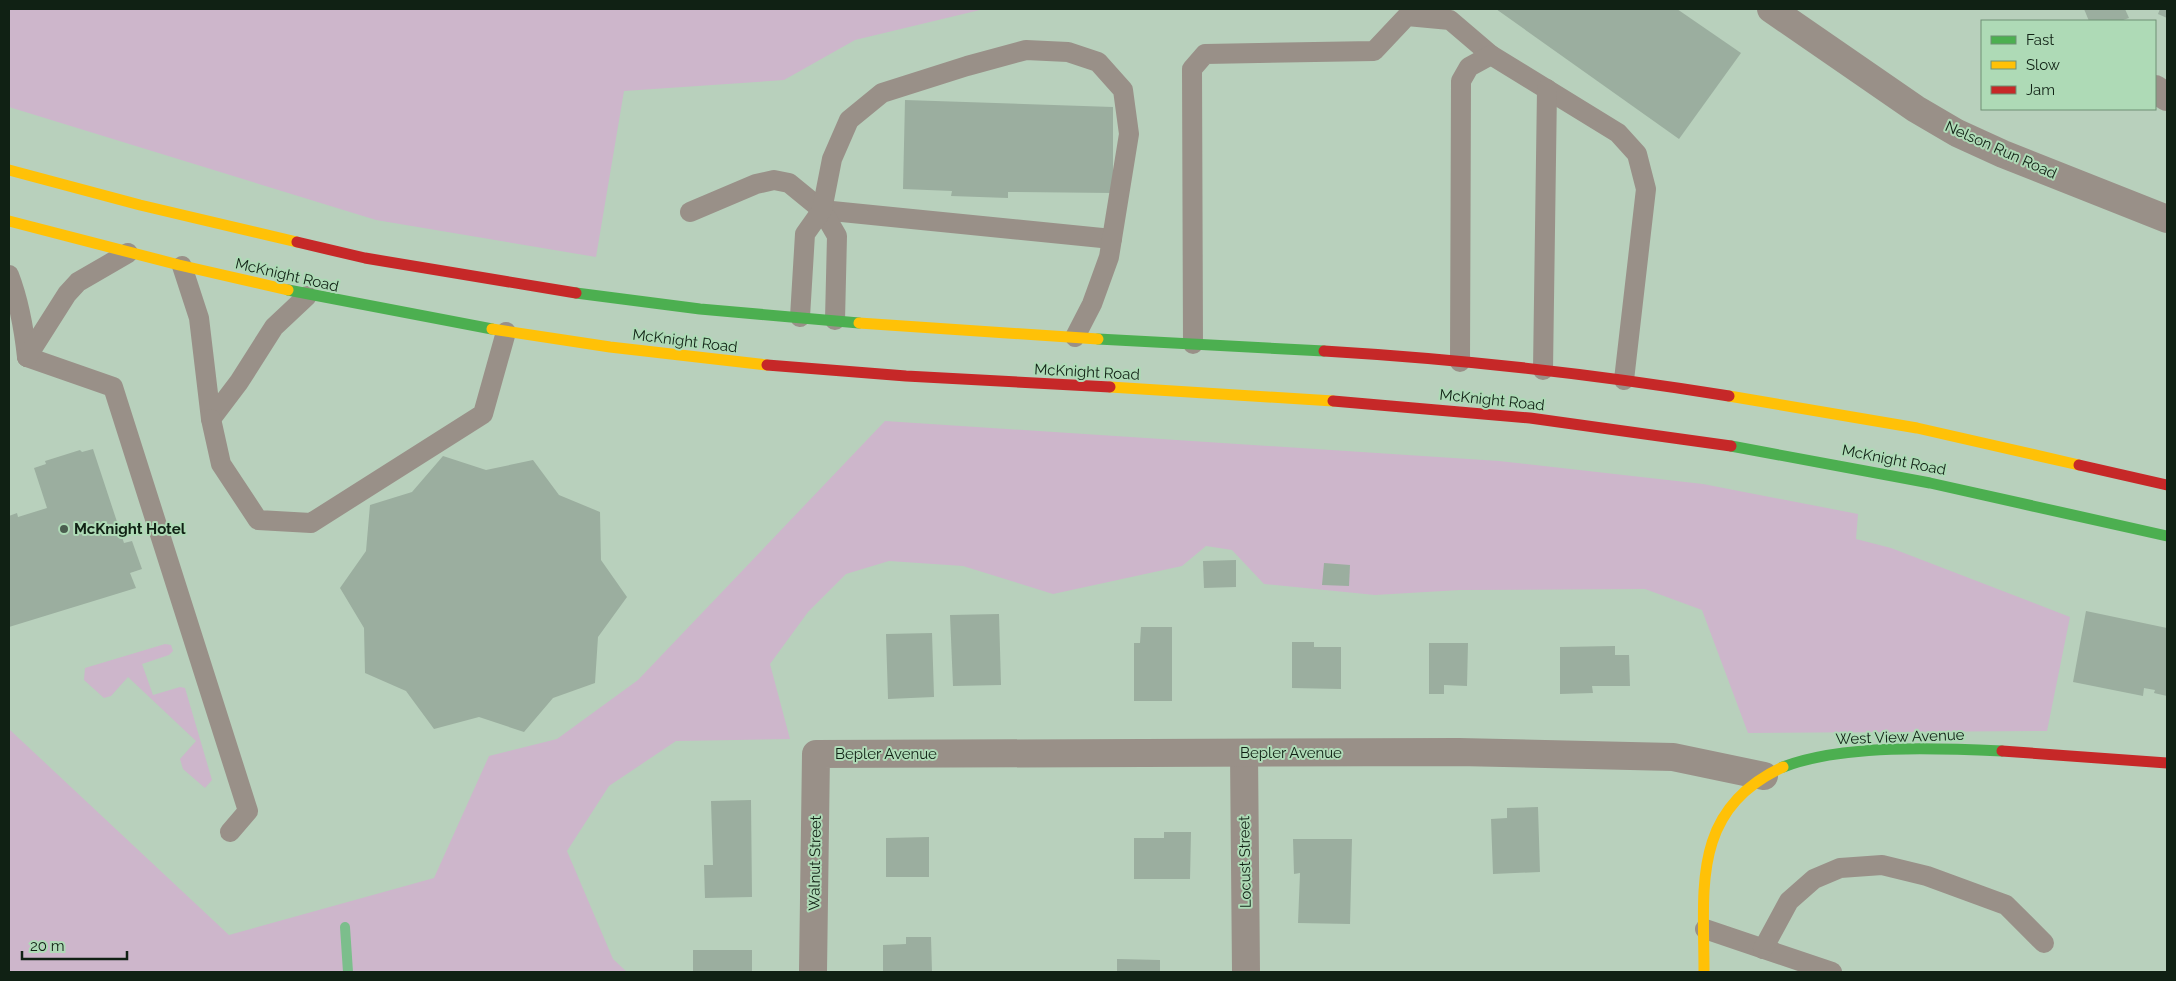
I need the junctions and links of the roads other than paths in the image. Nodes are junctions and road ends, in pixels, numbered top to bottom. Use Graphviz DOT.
graph roads {
  1 [pos="1771,9"];
  2 [pos="1491,55"];
  3 [pos="1547,90"];
  4 [pos="2156,90"];
  5 [pos="2167,97"];
  6 [pos="9,170"];
  7 [pos="822,210"];
  8 [pos="690,212"];
  9 [pos="2167,219"];
  10 [pos="9,221"];
  11 [pos="1112,239"];
  12 [pos="128,253"];
  13 [pos="182,266"];
  14 [pos="9,275"];
  15 [pos="307,296"];
  16 [pos="800,317"];
  17 [pos="835,320"];
  18 [pos="506,332"];
  19 [pos="1075,337"];
  20 [pos="1193,344"];
  21 [pos="27,357"];
  22 [pos="1460,362"];
  23 [pos="1543,370"];
  24 [pos="1624,380"];
  25 [pos="210,419"];
  26 [pos="2167,485"];
  27 [pos="2167,536"];
  28 [pos="1244,753"];
  29 [pos="816,754"];
  30 [pos="2167,763"];
  31 [pos="1764,776"];
  32 [pos="230,832"];
  33 [pos="1705,929"];
  34 [pos="2044,943"];
  35 [pos="1763,949"];
  36 [pos="1825,971"];
  37 [pos="813,972"];
  38 [pos="1246,972"];
  39 [pos="1704,972"];
  1 -- 9 [label="street, Nelson Run Road"];
  2 -- 3 [label="lane"];
  2 -- 20 [label="lane"];
  2 -- 22 [label="lane"];
  3 -- 23 [label="lane"];
  3 -- 24 [label="lane"];
  4 -- 5 [label="street"];
  6 -- 16 [label="main road"];
  7 -- 8 [label="lane"];
  7 -- 11 [label="lane"];
  7 -- 11 [label="lane"];
  7 -- 16 [label="lane"];
  7 -- 17 [label="lane"];
  10 -- 12 [label="main road, McKnight Road"];
  11 -- 19 [label="lane"];
  12 -- 13 [label="main road, McKnight Road"];
  12 -- 21 [label="lane"];
  13 -- 15 [label="main road, McKnight Road"];
  13 -- 25 [label="lane"];
  14 -- 21 [label="lane"];
  15 -- 18 [label="main road, McKnight Road"];
  15 -- 25 [label="lane"];
  16 -- 17 [label="main road"];
  17 -- 19 [label="main road"];
  18 -- 25 [label="lane"];
  18 -- 27 [label="main road, McKnight Road"];
  19 -- 20 [label="main road"];
  20 -- 22 [label="main road"];
  21 -- 32 [label="lane"];
  22 -- 23 [label="main road"];
  23 -- 24 [label="main road"];
  24 -- 26 [label="main road"];
  28 -- 29 [label="street, Bepler Avenue"];
  28 -- 31 [label="street, Bepler Avenue"];
  28 -- 38 [label="street, Locust Street"];
  29 -- 37 [label="street, Walnut Street"];
  30 -- 31 [label="main road, West View Avenue"];
  31 -- 33 [label="main road, West View Avenue"];
  33 -- 35 [label="lane"];
  33 -- 39 [label="main road, West View Avenue"];
  34 -- 35 [label="lane"];
  35 -- 36 [label="lane"];
}
